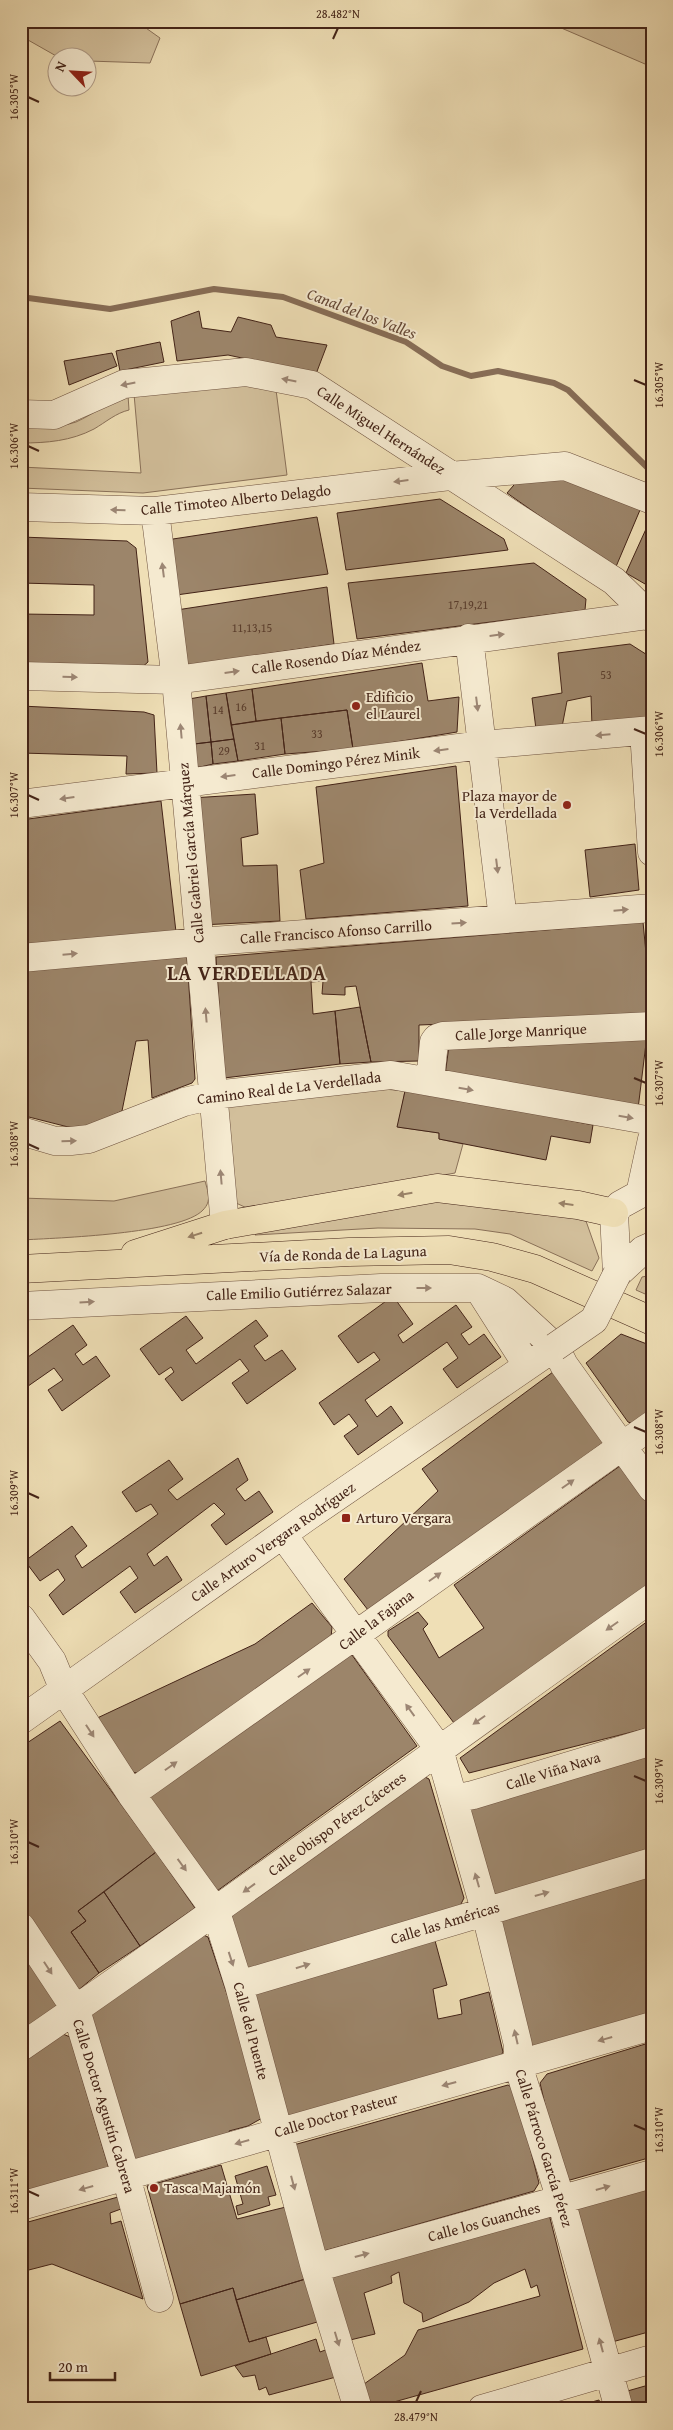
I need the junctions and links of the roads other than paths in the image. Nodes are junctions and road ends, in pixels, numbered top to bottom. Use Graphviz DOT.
graph roads {
  1 [pos="21,414"];
  2 [pos="450,476"];
  3 [pos="652,500"];
  4 [pos="21,507"];
  5 [pos="155,511"];
  6 [pos="650,616"];
  7 [pos="470,638"];
  8 [pos="21,676"];
  9 [pos="176,680"];
  10 [pos="648,731"];
  11 [pos="482,745"];
  12 [pos="186,782"];
  13 [pos="21,804"];
  14 [pos="652,852"];
  15 [pos="652,908"];
  16 [pos="503,919"];
  17 [pos="199,942"];
  18 [pos="21,958"];
  19 [pos="652,1026"];
  20 [pos="430,1082"];
  21 [pos="214,1095"];
  22 [pos="652,1121"];
  23 [pos="21,1131"];
  24 [pos="652,1140"];
  25 [pos="646,1199"];
  26 [pos="614,1213"];
  27 [pos="225,1225"];
  28 [pos="652,1246"];
  29 [pos="91,1267"];
  30 [pos="21,1269"];
  31 [pos="617,1274"];
  32 [pos="478,1288"];
  33 [pos="30,1306"];
  34 [pos="652,1321"];
  35 [pos="555,1347"];
  36 [pos="527,1365"];
  37 [pos="652,1425"];
  38 [pos="622,1446"];
  39 [pos="652,1488"];
  40 [pos="283,1535"];
  41 [pos="652,1598"];
  42 [pos="21,1618"];
  43 [pos="355,1634"];
  44 [pos="64,1690"];
  45 [pos="21,1720"];
  46 [pos="652,1742"];
  47 [pos="439,1749"];
  48 [pos="131,1794"];
  49 [pos="453,1799"];
  50 [pos="652,1862"];
  51 [pos="485,1910"];
  52 [pos="216,1912"];
  53 [pos="21,1927"];
  54 [pos="239,1985"];
  55 [pos="76,2010"];
  56 [pos="652,2026"];
  57 [pos="21,2047"];
  58 [pos="518,2065"];
  59 [pos="278,2131"];
  60 [pos="652,2174"];
  61 [pos="126,2176"];
  62 [pos="561,2200"];
  63 [pos="21,2206"];
  64 [pos="315,2268"];
  65 [pos="159,2298"];
  66 [pos="652,2359"];
  67 [pos="608,2372"];
  68 [pos="358,2409"];
  69 [pos="482,2409"];
  70 [pos="619,2409"];
  2 -- 1 [label="street, Calle Miguel Hernández, one-way"];
  2 -- 3 [label="street, Calle Timoteo Alberto Delagdo"];
  2 -- 5 [label="street, Calle Timoteo Alberto Delagdo, one-way"];
  2 -- 6 [label="street, Calle Miguel Hernández"];
  5 -- 4 [label="street, Calle Timoteo Alberto Delagdo, one-way"];
  9 -- 5 [label="street, Calle Gabriel García Márquez, one-way"];
  7 -- 6 [label="street, Calle Rosendo Díaz Méndez, one-way"];
  9 -- 7 [label="street, Calle Rosendo Díaz Méndez, one-way"];
  7 -- 11 [label="street, one-way"];
  8 -- 9 [label="street, Calle Rosendo Díaz Méndez, one-way"];
  12 -- 9 [label="street, Calle Gabriel García Márquez, one-way"];
  10 -- 11 [label="street, Calle Domingo Pérez Minik, one-way"];
  10 -- 14 [label="street"];
  11 -- 12 [label="street, Calle Domingo Pérez Minik, one-way"];
  11 -- 16 [label="street, one-way"];
  12 -- 13 [label="street, Calle Domingo Pérez Minik, one-way"];
  12 -- 17 [label="street, Calle Gabriel García Márquez"];
  16 -- 15 [label="street, Calle Francisco Afonso Carrillo, one-way"];
  17 -- 16 [label="street, Calle Francisco Afonso Carrillo, one-way"];
  18 -- 17 [label="street, Calle Francisco Afonso Carrillo, one-way"];
  21 -- 17 [label="street, Calle Gabriel García Márquez, one-way"];
  19 -- 20 [label="street, Calle Jorge Manrique"];
  20 -- 21 [label="street, Camino Real de La Verdellada"];
  20 -- 22 [label="street, Camino Real de La Verdellada, one-way"];
  23 -- 21 [label="street, Camino Real de La Verdellada, one-way"];
  27 -- 21 [label="street, Calle Gabriel García Márquez, one-way"];
  24 -- 25 [label="street"];
  25 -- 26 [label="street"];
  26 -- 27 [label="main road, one-way"];
  26 -- 31 [label="street"];
  27 -- 29 [label="main road, one-way"];
  28 -- 31 [label="street"];
  29 -- 30 [label="main road, Vía de Ronda de La Laguna"];
  29 -- 33 [label="street"];
  29 -- 34 [label="main road, Vía de Ronda de La Laguna"];
  31 -- 35 [label="street, Calle Arturo Vergara Rodríguez, bridge"];
  33 -- 32 [label="street, Calle Emilio Gutiérrez Salazar, one-way"];
  32 -- 35 [label="street, Calle Emilio Gutiérrez Salazar"];
  32 -- 36 [label="street"];
  35 -- 36 [label="street, Calle Arturo Vergara Rodríguez"];
  35 -- 38 [label="street, Calle Emilio Gutiérrez Salazar"];
  36 -- 40 [label="street, Calle Arturo Vergara Rodríguez"];
  37 -- 38 [label="street, Calle la Fajana"];
  38 -- 39 [label="street, Calle Emilio Gutiérrez Salazar"];
  43 -- 38 [label="street, Calle la Fajana, one-way"];
  40 -- 43 [label="street"];
  40 -- 44 [label="street, Calle Arturo Vergara Rodríguez"];
  41 -- 47 [label="street, Calle Obispo Pérez Cáceres, one-way"];
  42 -- 44 [label="street, Calle del Puente"];
  47 -- 43 [label="street, one-way"];
  48 -- 43 [label="street, Calle la Fajana, one-way"];
  44 -- 45 [label="street, Calle Arturo Vergara Rodríguez"];
  44 -- 48 [label="street, Calle del Puente, one-way"];
  46 -- 49 [label="street, Calle Viña Nava"];
  47 -- 49 [label="street, Calle Párroco García Pérez"];
  47 -- 52 [label="street, Calle Obispo Pérez Cáceres, one-way"];
  48 -- 52 [label="street, Calle del Puente, one-way"];
  51 -- 49 [label="street, Calle Párroco García Pérez, one-way"];
  51 -- 50 [label="street, Calle las Américas, one-way"];
  54 -- 51 [label="street, Calle las Américas, one-way"];
  58 -- 51 [label="street, Calle Párroco García Pérez, one-way"];
  52 -- 54 [label="street, Calle del Puente, one-way"];
  52 -- 55 [label="street, Calle Obispo Pérez Cáceres"];
  53 -- 55 [label="street, Calle Doctor Agustín Cabrera, one-way"];
  54 -- 59 [label="street, Calle del Puente"];
  55 -- 57 [label="street, Calle Obispo Pérez Cáceres"];
  55 -- 61 [label="street, Calle Doctor Agustín Cabrera"];
  56 -- 58 [label="street, Calle Doctor Pasteur, one-way"];
  58 -- 59 [label="street, Calle Doctor Pasteur, one-way"];
  58 -- 62 [label="street, Calle Párroco García Pérez"];
  59 -- 61 [label="street, Calle Doctor Pasteur, one-way"];
  59 -- 64 [label="street, Calle del Puente, one-way"];
  62 -- 60 [label="street, Calle los Guanches, one-way"];
  61 -- 63 [label="street, Calle Doctor Pasteur, one-way"];
  61 -- 65 [label="street, Calle Doctor Agustín Cabrera"];
  64 -- 62 [label="street, Calle los Guanches, one-way"];
  67 -- 62 [label="street, Calle Párroco García Pérez, one-way"];
  64 -- 68 [label="street, Calle del Puente, one-way"];
  66 -- 67 [label="street"];
  67 -- 69 [label="street"];
  67 -- 70 [label="street, Calle Párroco García Pérez"];
}
